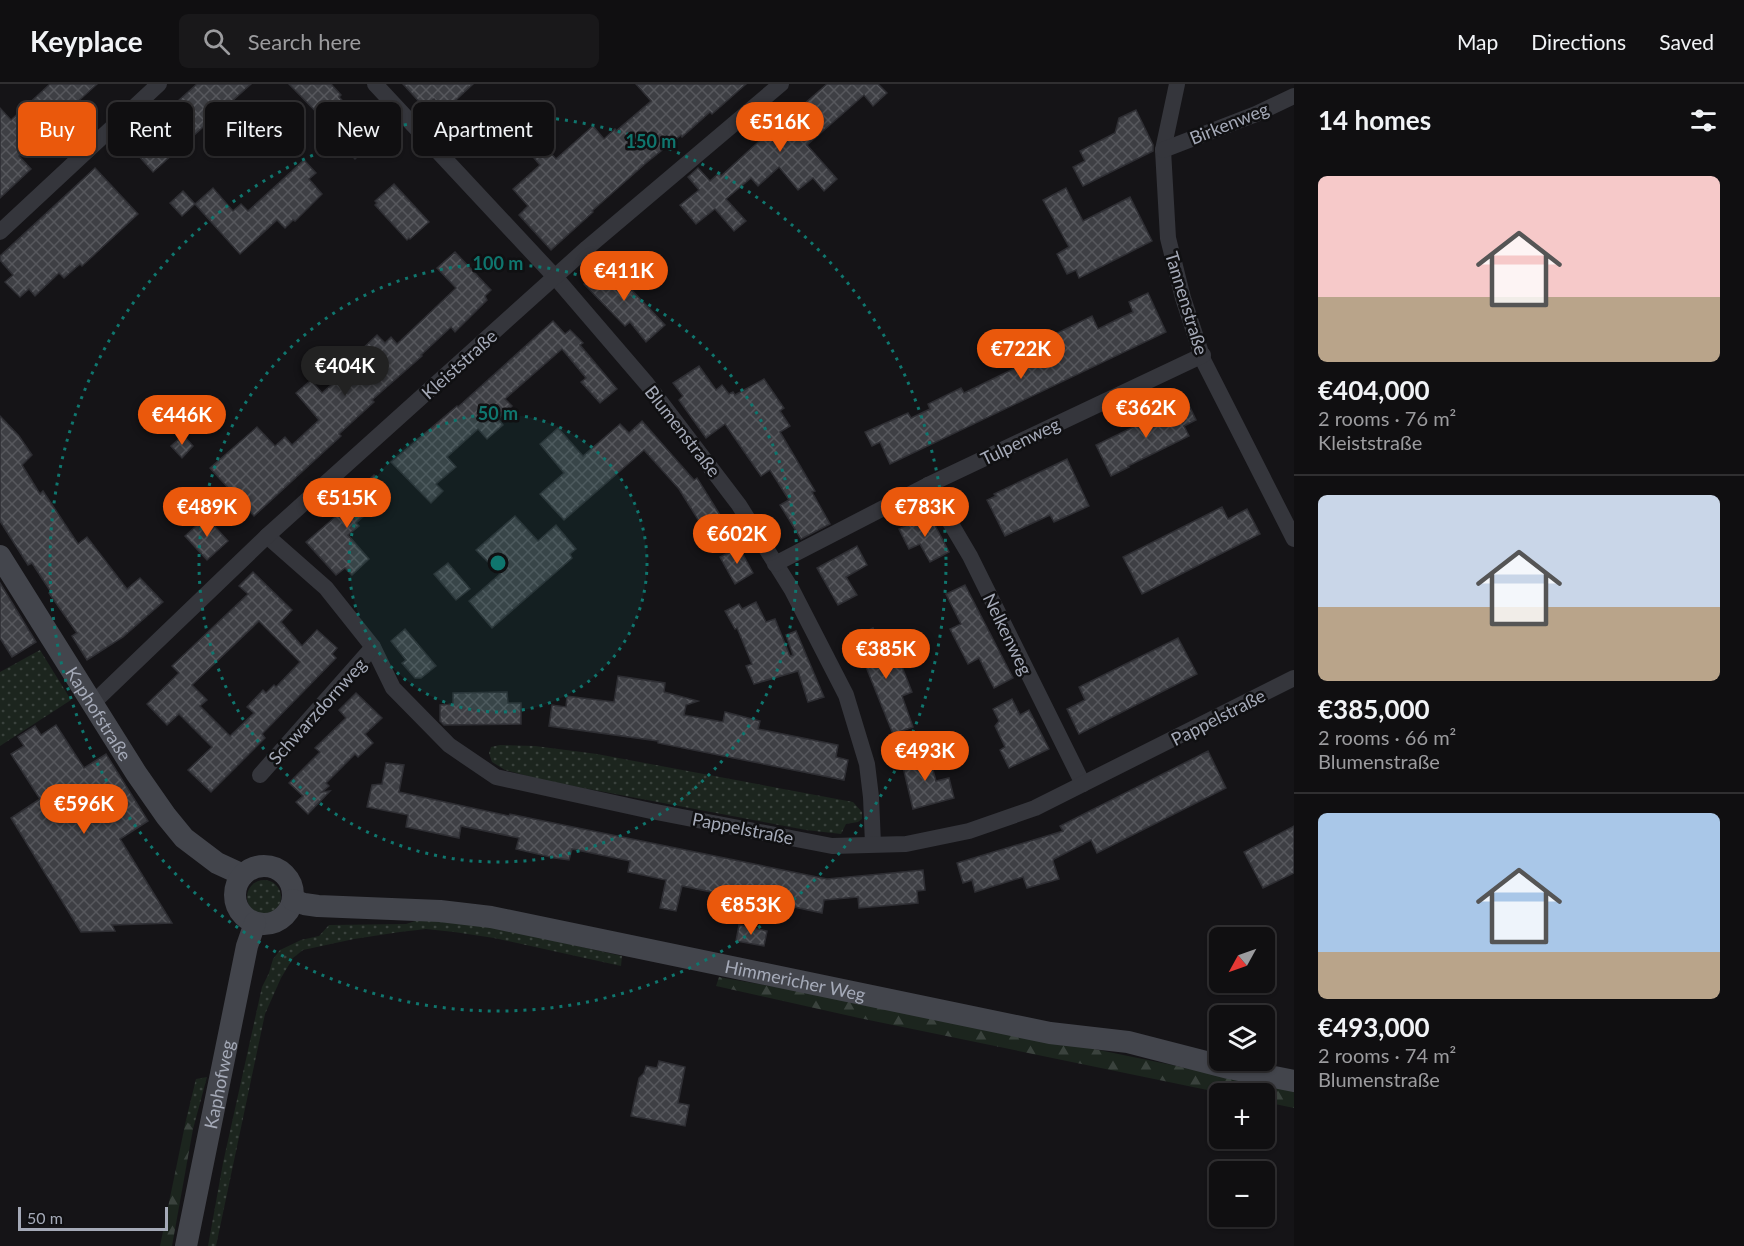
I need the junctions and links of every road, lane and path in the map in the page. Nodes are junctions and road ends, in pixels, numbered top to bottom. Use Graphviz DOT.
graph roads {
  1 [pos="159,84"];
  2 [pos="375,84"];
  3 [pos="781,84"];
  4 [pos="1177,84"];
  5 [pos="1294,96"];
  6 [pos="1163,150"];
  7 [pos="0,232"];
  8 [pos="555,278"];
  9 [pos="1203,355"];
  10 [pos="928,485"];
  11 [pos="267,536"];
  12 [pos="1294,539"];
  13 [pos="0,556"];
  14 [pos="775,564"];
  15 [pos="373,647"];
  16 [pos="1292,685"];
  17 [pos="93,703"];
  18 [pos="260,775"];
  19 [pos="1083,784"];
  20 [pos="873,844"];
  21 [pos="243,875"];
  22 [pos="293,900"];
  23 [pos="255,923"];
  24 [pos="1294,1081"];
  25 [pos="186,1246"];
  1 -- 7 [label="street"];
  2 -- 8 [label="street, Blumenstraße"];
  3 -- 8 [label="street, Kleiststraße"];
  4 -- 6 [label="street, Tannenstraße"];
  5 -- 6 [label="street, Birkenweg"];
  6 -- 9 [label="street, Tannenstraße"];
  8 -- 11 [label="street, Kleiststraße"];
  8 -- 14 [label="street, Blumenstraße"];
  9 -- 10 [label="street, Tulpenweg"];
  9 -- 12 [label="street, Tannenstraße"];
  10 -- 14 [label="street, Tulpenweg"];
  10 -- 19 [label="street, Nelkenweg"];
  11 -- 15 [label="street, Pappelstraße"];
  11 -- 17 [label="street, Kleiststraße"];
  13 -- 17 [label="street, Kaphofstraße"];
  14 -- 20 [label="street, Blumenstraße"];
  15 -- 18 [label="street, Schwarzdornweg"];
  15 -- 20 [label="street, Pappelstraße"];
  16 -- 19 [label="street, Pappelstraße"];
  17 -- 21 [label="street, Kaphofstraße"];
  19 -- 20 [label="street, Pappelstraße"];
  21 -- 22 [label="street"];
  21 -- 23 [label="street"];
  22 -- 23 [label="street"];
  22 -- 24 [label="street, Himmericher Weg"];
  23 -- 25 [label="street, Kaphofweg"];
}
